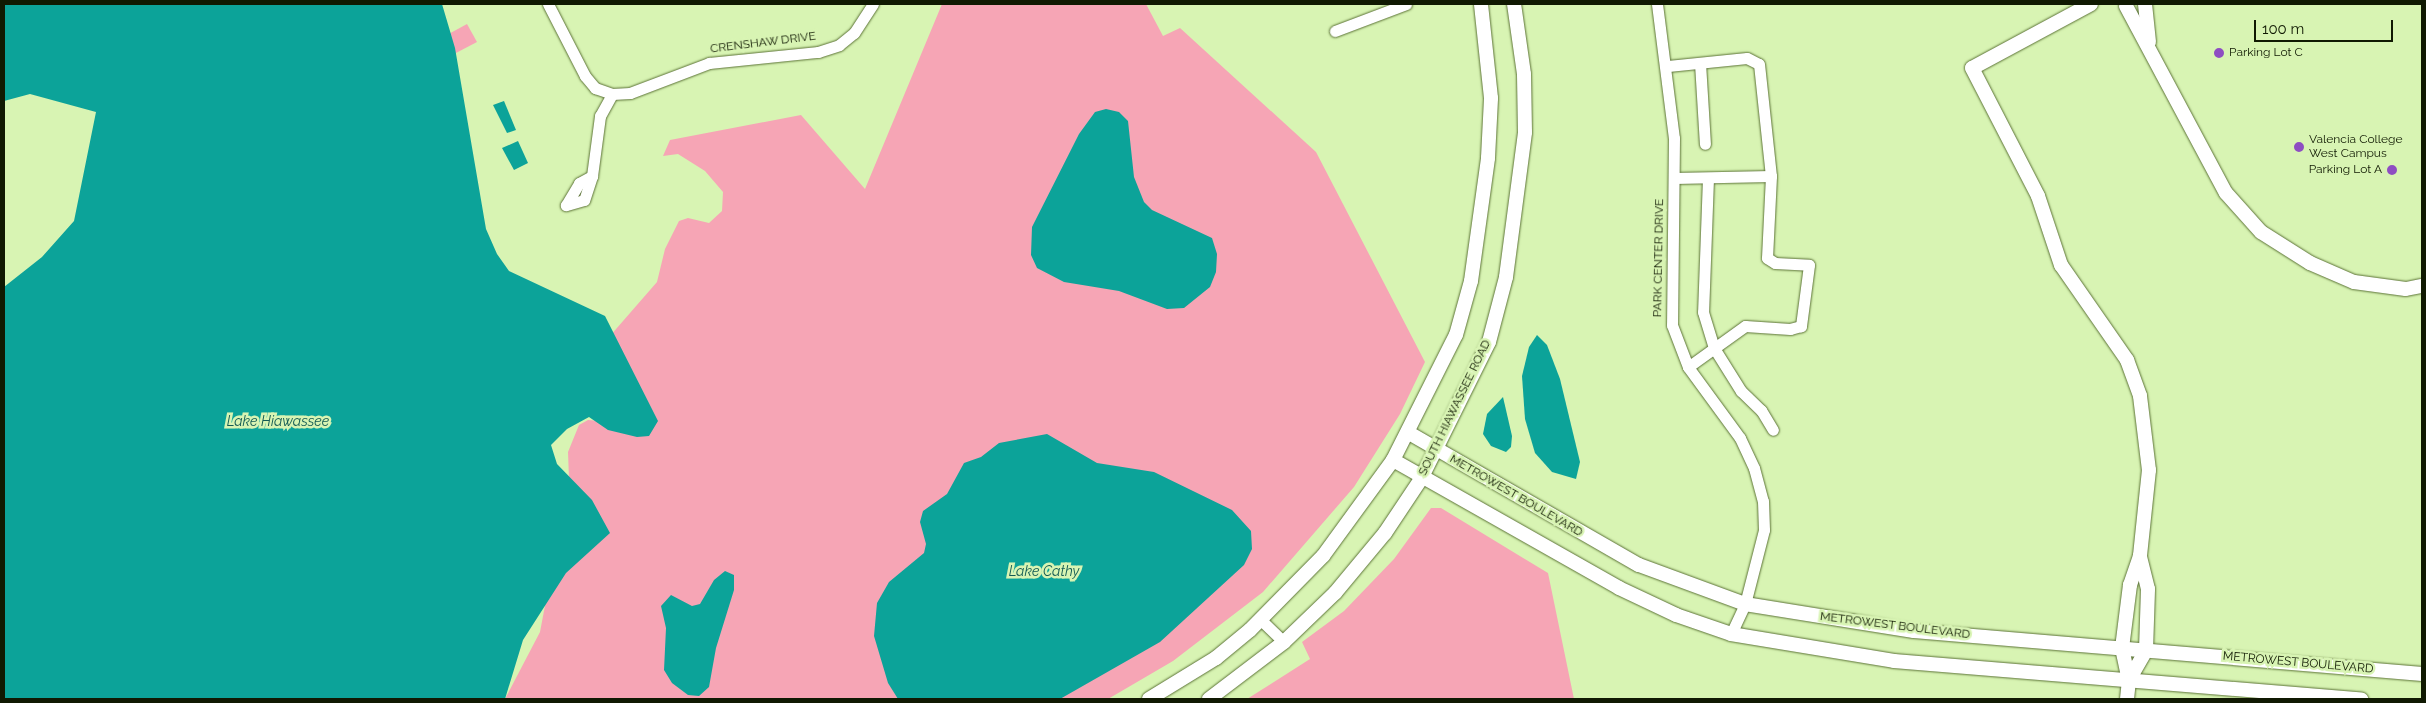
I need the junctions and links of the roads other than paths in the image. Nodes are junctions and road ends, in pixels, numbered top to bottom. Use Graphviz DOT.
graph roads {
  1 [pos="548,4"];
  2 [pos="872,4"];
  3 [pos="1406,4"];
  4 [pos="1481,4"];
  5 [pos="1514,4"];
  6 [pos="1658,4"];
  7 [pos="2103,4"];
  8 [pos="2127,4"];
  9 [pos="2144,4"];
  10 [pos="2089,6"];
  11 [pos="1335,31"];
  12 [pos="2150,50"];
  13 [pos="1700,63"];
  14 [pos="1668,66"];
  15 [pos="612,94"];
  16 [pos="1705,144"];
  17 [pos="592,176"];
  18 [pos="1771,176"];
  19 [pos="1674,178"];
  20 [pos="1708,178"];
  21 [pos="2422,286"];
  22 [pos="1714,348"];
  23 [pos="1688,367"];
  24 [pos="1773,430"];
  25 [pos="1409,433"];
  26 [pos="1435,450"];
  27 [pos="1393,460"];
  28 [pos="1421,479"];
  29 [pos="2140,556"];
  30 [pos="1744,604"];
  31 [pos="1261,620"];
  32 [pos="1731,634"];
  33 [pos="1284,642"];
  34 [pos="2122,648"];
  35 [pos="2146,650"];
  36 [pos="2422,674"];
  37 [pos="2129,680"];
  38 [pos="1149,699"];
  39 [pos="1209,699"];
  40 [pos="2128,699"];
  41 [pos="2361,699"];
  1 -- 15 [label="street"];
  2 -- 15 [label="street, CRENSHAW DRIVE"];
  3 -- 11 [label="street"];
  4 -- 25 [label="street"];
  5 -- 26 [label="street, SOUTH HIAWASSEE ROAD"];
  6 -- 14 [label="street, PARK CENTER DRIVE"];
  7 -- 10 [label="street"];
  8 -- 12 [label="street"];
  9 -- 12 [label="street"];
  10 -- 29 [label="street"];
  12 -- 21 [label="street"];
  13 -- 14 [label="street"];
  13 -- 16 [label="street"];
  13 -- 18 [label="street"];
  14 -- 19 [label="street, PARK CENTER DRIVE"];
  15 -- 17 [label="street"];
  18 -- 20 [label="street"];
  18 -- 22 [label="street"];
  19 -- 20 [label="street"];
  19 -- 23 [label="street, PARK CENTER DRIVE"];
  20 -- 22 [label="street"];
  22 -- 23 [label="street"];
  22 -- 24 [label="street"];
  23 -- 30 [label="street, PARK CENTER DRIVE"];
  25 -- 26 [label="street, METROWEST BOULEVARD"];
  25 -- 27 [label="street"];
  26 -- 28 [label="street, SOUTH HIAWASSEE ROAD"];
  26 -- 30 [label="street, METROWEST BOULEVARD"];
  27 -- 28 [label="street"];
  27 -- 31 [label="street"];
  28 -- 32 [label="street"];
  28 -- 33 [label="street, SOUTH HIAWASSEE ROAD"];
  29 -- 34 [label="street"];
  29 -- 35 [label="street"];
  30 -- 32 [label="street, PARK CENTER DRIVE"];
  30 -- 34 [label="street, METROWEST BOULEVARD"];
  31 -- 33 [label="street"];
  31 -- 38 [label="street"];
  32 -- 37 [label="street"];
  33 -- 39 [label="street, SOUTH HIAWASSEE ROAD"];
  34 -- 35 [label="street, METROWEST BOULEVARD"];
  34 -- 37 [label="street"];
  35 -- 36 [label="street, METROWEST BOULEVARD"];
  35 -- 37 [label="street"];
  37 -- 40 [label="street"];
  37 -- 41 [label="street"];
}
